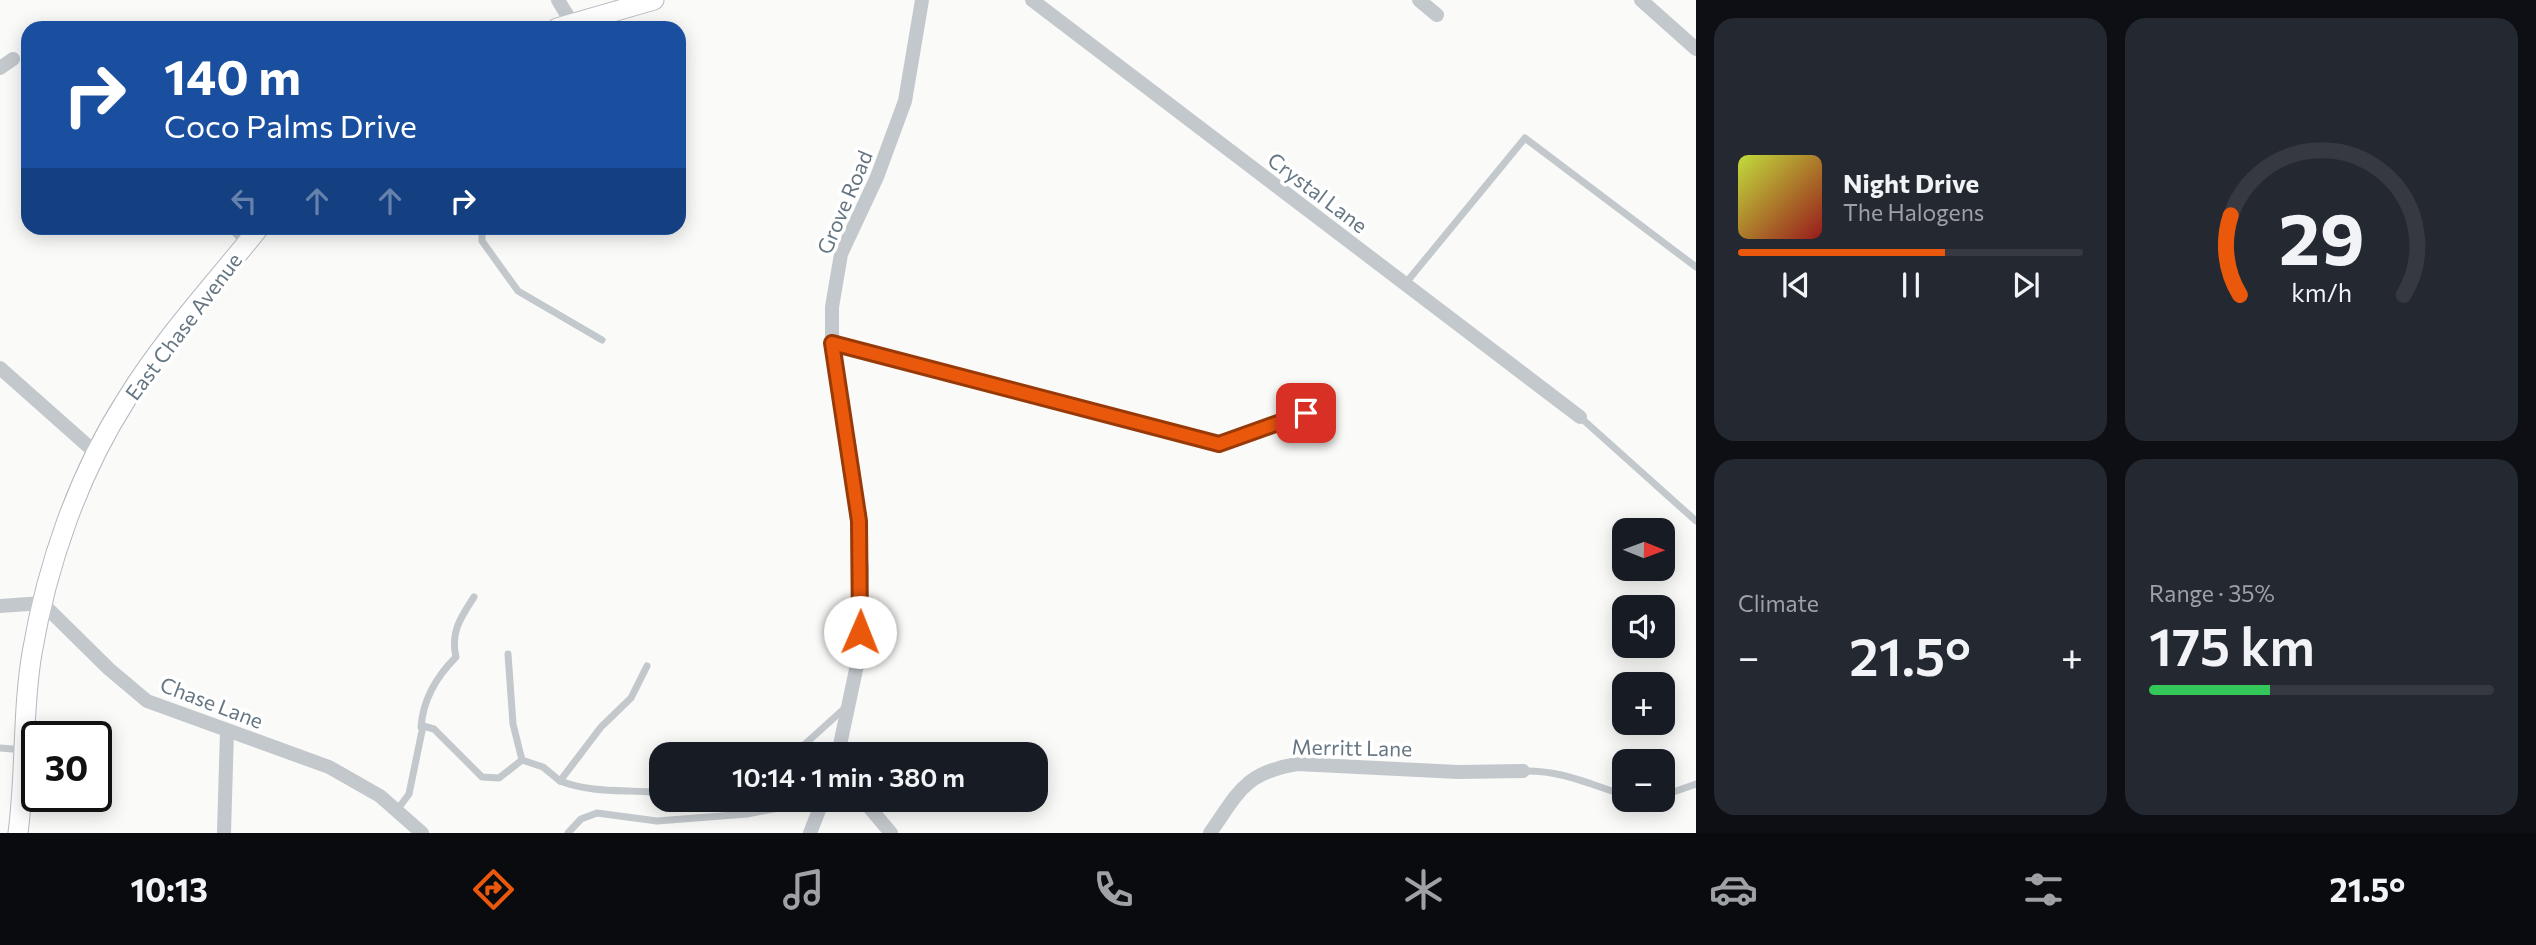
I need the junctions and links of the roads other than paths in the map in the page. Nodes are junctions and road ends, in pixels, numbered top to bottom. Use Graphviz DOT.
graph roads {
  1 [pos="558,0"];
  2 [pos="654,0"];
  3 [pos="922,0"];
  4 [pos="1031,0"];
  5 [pos="1419,0"];
  6 [pos="1641,0"];
  7 [pos="1437,15"];
  8 [pos="564,21"];
  9 [pos="579,21"];
  10 [pos="1696,49"];
  11 [pos="13,59"];
  12 [pos="0,68"];
  13 [pos="246,235"];
  14 [pos="482,235"];
  15 [pos="1696,267"];
  16 [pos="1405,285"];
  17 [pos="603,340"];
  18 [pos="832,343"];
  19 [pos="0,368"];
  20 [pos="1580,417"];
  21 [pos="1326,434"];
  22 [pos="97,454"];
  23 [pos="1696,521"];
  24 [pos="474,597"];
  25 [pos="42,603"];
  26 [pos="0,606"];
  27 [pos="508,654"];
  28 [pos="647,666"];
  29 [pos="849,704"];
  30 [pos="26,721"];
  31 [pos="421,727"];
  32 [pos="227,731"];
  33 [pos="807,742"];
  34 [pos="841,742"];
  35 [pos="0,748"];
  36 [pos="21,750"];
  37 [pos="522,760"];
  38 [pos="1522,771"];
  39 [pos="560,780"];
  40 [pos="1696,784"];
  41 [pos="1612,790"];
  42 [pos="1675,791"];
  43 [pos="21,792"];
  44 [pos="649,793"];
  45 [pos="397,810"];
  46 [pos="758,812"];
  47 [pos="818,812"];
  48 [pos="873,812"];
  49 [pos="18,833"];
  50 [pos="224,833"];
  51 [pos="422,833"];
  52 [pos="568,833"];
  53 [pos="810,833"];
  54 [pos="891,833"];
  55 [pos="1210,833"];
  1 -- 8 [label="street"];
  2 -- 9 [label="main road"];
  3 -- 18 [label="street, Grove Road"];
  4 -- 16 [label="street, Crystal Lane"];
  5 -- 7 [label="street"];
  6 -- 10 [label="street"];
  11 -- 12 [label="street"];
  13 -- 22 [label="main road, East Chase Avenue"];
  14 -- 17 [label="lane"];
  15 -- 16 [label="lane"];
  16 -- 20 [label="street, Crystal Lane"];
  18 -- 21 [label="street"];
  18 -- 29 [label="street, Grove Road"];
  19 -- 22 [label="street"];
  20 -- 23 [label="lane"];
  22 -- 25 [label="main road, East Chase Avenue"];
  24 -- 31 [label="lane"];
  25 -- 26 [label="street"];
  25 -- 30 [label="main road, East Chase Avenue"];
  25 -- 32 [label="street, Chase Lane"];
  27 -- 37 [label="lane"];
  28 -- 39 [label="lane"];
  29 -- 33 [label="lane"];
  29 -- 34 [label="street, Grove Road"];
  31 -- 37 [label="lane"];
  31 -- 45 [label="lane"];
  32 -- 45 [label="street, Chase Lane"];
  32 -- 50 [label="street"];
  35 -- 36 [label="lane"];
  37 -- 39 [label="lane"];
  38 -- 41 [label="lane"];
  38 -- 55 [label="street, Merritt Lane"];
  39 -- 44 [label="lane"];
  40 -- 42 [label="lane"];
  43 -- 49 [label="main road, East Chase Avenue"];
  45 -- 51 [label="street, Chase Lane"];
  46 -- 52 [label="lane"];
  47 -- 53 [label="street"];
  48 -- 54 [label="street"];
}
